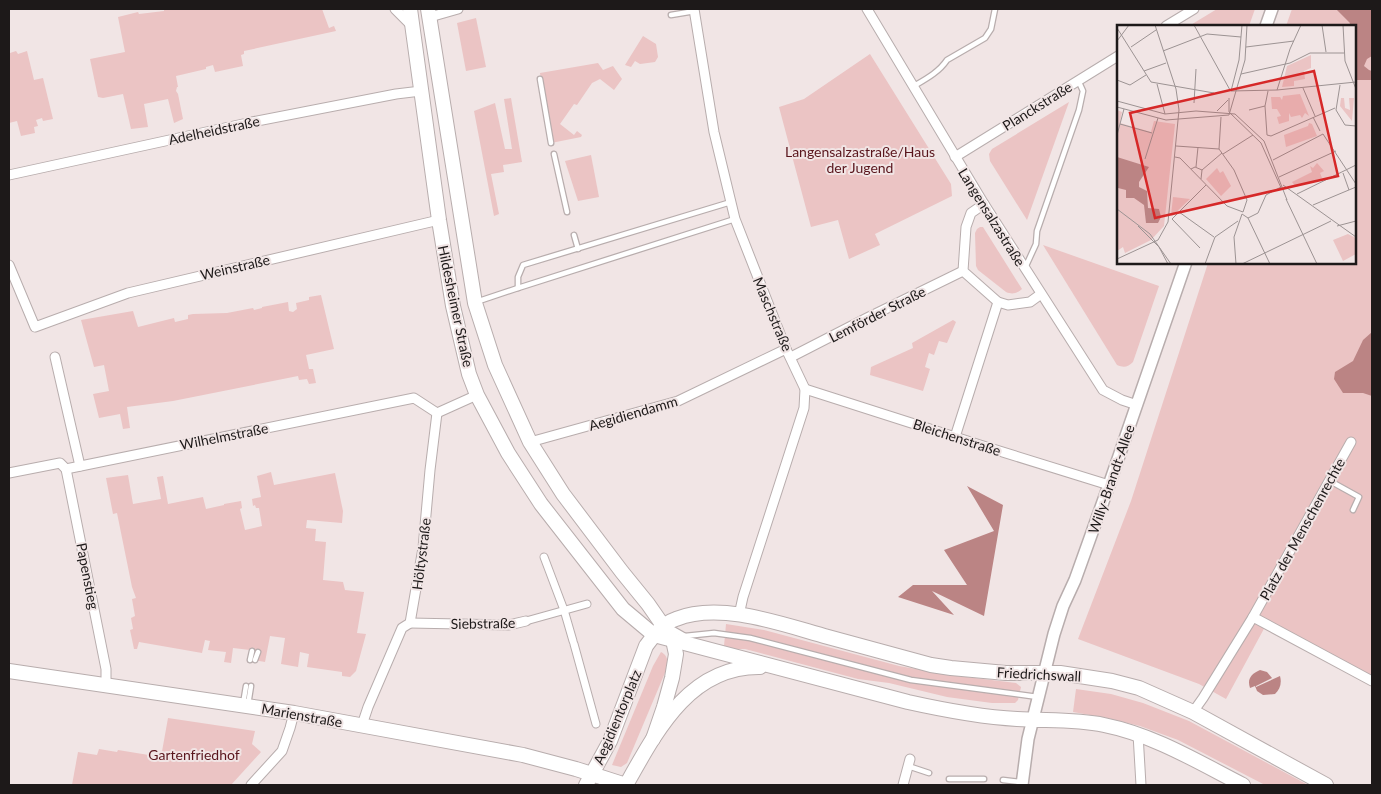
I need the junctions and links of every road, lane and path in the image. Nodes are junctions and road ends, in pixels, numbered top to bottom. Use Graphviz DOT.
graph roads {
  1 [pos="395,9"];
  2 [pos="410,9"];
  3 [pos="458,9"];
  4 [pos="867,9"];
  5 [pos="995,9"];
  6 [pos="1194,9"];
  7 [pos="1272,9"];
  8 [pos="694,10"];
  9 [pos="429,13"];
  10 [pos="671,15"];
  11 [pos="1168,25"];
  12 [pos="1266,25"];
  13 [pos="412,26"];
  14 [pos="1117,57"];
  15 [pos="540,79"];
  16 [pos="1078,80"];
  17 [pos="914,86"];
  18 [pos="420,91"];
  19 [pos="551,143"];
  20 [pos="554,154"];
  21 [pos="955,157"];
  22 [pos="9,175"];
  23 [pos="731,202"];
  24 [pos="984,204"];
  25 [pos="567,212"];
  26 [pos="735,219"];
  27 [pos="439,220"];
  28 [pos="574,235"];
  29 [pos="578,249"];
  30 [pos="1185,264"];
  31 [pos="9,265"];
  32 [pos="1025,269"];
  33 [pos="963,272"];
  34 [pos="518,288"];
  35 [pos="1041,294"];
  36 [pos="998,302"];
  37 [pos="475,303"];
  38 [pos="786,349"];
  39 [pos="55,357"];
  40 [pos="791,357"];
  41 [pos="805,389"];
  42 [pos="477,395"];
  43 [pos="1137,405"];
  44 [pos="437,414"];
  45 [pos="955,437"];
  46 [pos="530,442"];
  47 [pos="1351,442"];
  48 [pos="80,466"];
  49 [pos="66,469"];
  50 [pos="9,473"];
  51 [pos="1330,481"];
  52 [pos="1109,485"];
  53 [pos="1353,510"];
  54 [pos="544,557"];
  55 [pos="587,604"];
  56 [pos="564,610"];
  57 [pos="739,615"];
  58 [pos="1253,617"];
  59 [pos="526,621"];
  60 [pos="410,623"];
  61 [pos="659,630"];
  62 [pos="679,638"];
  63 [pos="252,651"];
  64 [pos="258,652"];
  65 [pos="773,667"];
  66 [pos="9,671"];
  67 [pos="1044,673"];
  68 [pos="1372,681"];
  69 [pos="106,685"];
  70 [pos="248,686"];
  71 [pos="1038,697"];
  72 [pos="245,706"];
  73 [pos="1193,712"];
  74 [pos="294,713"];
  75 [pos="1032,720"];
  76 [pos="596,724"];
  77 [pos="362,726"];
  78 [pos="1138,734"];
  79 [pos="652,739"];
  80 [pos="909,762"];
  81 [pos="929,773"];
  82 [pos="949,779"];
  83 [pos="984,779"];
  84 [pos="590,780"];
  85 [pos="1003,780"];
  86 [pos="1022,784"];
  87 [pos="252,785"];
  88 [pos="626,785"];
  89 [pos="903,785"];
  90 [pos="1141,785"];
  91 [pos="1243,785"];
  92 [pos="1326,785"];
  1 -- 13 [label="street"];
  2 -- 13 [label="main road, Hildesheimer Straße"];
  3 -- 9 [label="street"];
  4 -- 17 [label="street, Langensalzastraße"];
  5 -- 17 [label="lane"];
  6 -- 11 [label="street"];
  7 -- 12 [label="street"];
  8 -- 10 [label="lane"];
  8 -- 23 [label="street, Maschstraße"];
  9 -- 37 [label="main road, Hildesheimer Straße"];
  13 -- 18 [label="main road, Hildesheimer Straße"];
  14 -- 16 [label="street, Planckstraße"];
  15 -- 19 [label="lane"];
  16 -- 21 [label="street, Planckstraße"];
  16 -- 32 [label="lane"];
  17 -- 21 [label="street, Langensalzastraße"];
  18 -- 22 [label="street, Adelheidstraße"];
  18 -- 27 [label="main road, Hildesheimer Straße"];
  20 -- 25 [label="lane"];
  21 -- 24 [label="street, Langensalzastraße"];
  23 -- 26 [label="street, Maschstraße"];
  23 -- 29 [label="lane"];
  24 -- 32 [label="street, Langensalzastraße"];
  24 -- 33 [label="street"];
  26 -- 34 [label="lane"];
  26 -- 38 [label="street, Maschstraße"];
  27 -- 31 [label="street, Weinstraße"];
  27 -- 42 [label="main road, Hildesheimer Straße"];
  28 -- 29 [label="lane"];
  29 -- 34 [label="lane"];
  30 -- 43 [label="street, Willy-Brandt-Allee"];
  32 -- 35 [label="street, Langensalzastraße"];
  33 -- 36 [label="street"];
  33 -- 40 [label="street, Lemförder Straße"];
  34 -- 37 [label="lane"];
  35 -- 36 [label="street"];
  35 -- 43 [label="street, Langensalzastraße"];
  36 -- 45 [label="street"];
  37 -- 46 [label="main road, Hildesheimer Straße"];
  38 -- 40 [label="street, Maschstraße"];
  38 -- 46 [label="street, Aegidiendamm"];
  39 -- 48 [label="street"];
  40 -- 41 [label="street, Maschstraße"];
  41 -- 45 [label="street, Bleichenstraße"];
  41 -- 57 [label="street"];
  42 -- 44 [label="street"];
  42 -- 61 [label="main road, Hildesheimer Straße"];
  43 -- 52 [label="street, Willy-Brandt-Allee"];
  44 -- 48 [label="street, Wilhelmstraße"];
  44 -- 60 [label="street, Höltystraße"];
  45 -- 52 [label="street, Bleichenstraße"];
  46 -- 61 [label="main road, Hildesheimer Straße"];
  47 -- 51 [label="street, Platz der Menschenrechte"];
  48 -- 49 [label="street, Wilhelmstraße"];
  49 -- 50 [label="street, Wilhelmstraße"];
  49 -- 69 [label="street, Papenstieg"];
  51 -- 53 [label="lane"];
  51 -- 58 [label="street, Platz der Menschenrechte"];
  52 -- 67 [label="street, Willy-Brandt-Allee"];
  54 -- 56 [label="street"];
  55 -- 56 [label="street, Siebstraße"];
  56 -- 59 [label="street, Siebstraße"];
  56 -- 76 [label="street"];
  57 -- 61 [label="main road"];
  57 -- 67 [label="main road, Friedrichswall"];
  58 -- 68 [label="street, Platz der Menschenrechte"];
  58 -- 73 [label="street, Platz der Menschenrechte"];
  59 -- 60 [label="street, Siebstraße"];
  60 -- 77 [label="street, Höltystraße"];
  61 -- 62 [label="main road"];
  61 -- 84 [label="main road, Aegidientorplatz"];
  62 -- 65 [label="main road"];
  62 -- 71 [label="lane"];
  62 -- 79 [label="main road, Aegidientorplatz"];
  63 -- 64 [label="lane"];
  65 -- 75 [label="main road"];
  65 -- 79 [label="main road, Aegidientorplatz"];
  66 -- 69 [label="main road, Marienstraße"];
  67 -- 71 [label="street, Willy-Brandt-Allee"];
  67 -- 73 [label="main road, Friedrichswall"];
  69 -- 72 [label="main road, Marienstraße"];
  70 -- 72 [label="lane"];
  71 -- 75 [label="street, Willy-Brandt-Allee"];
  72 -- 74 [label="main road, Marienstraße"];
  73 -- 92 [label="main road, Friedrichswall"];
  74 -- 77 [label="main road, Marienstraße"];
  74 -- 87 [label="street"];
  75 -- 78 [label="main road"];
  75 -- 86 [label="street, Willy-Brandt-Allee"];
  77 -- 84 [label="main road, Marienstraße"];
  78 -- 90 [label="street"];
  78 -- 91 [label="main road"];
  79 -- 88 [label="main road, Aegidientorplatz"];
  80 -- 81 [label="lane"];
  80 -- 89 [label="street"];
  82 -- 83 [label="lane"];
  84 -- 88 [label="main road, Aegidientorplatz"];
  85 -- 86 [label="lane"];
}
